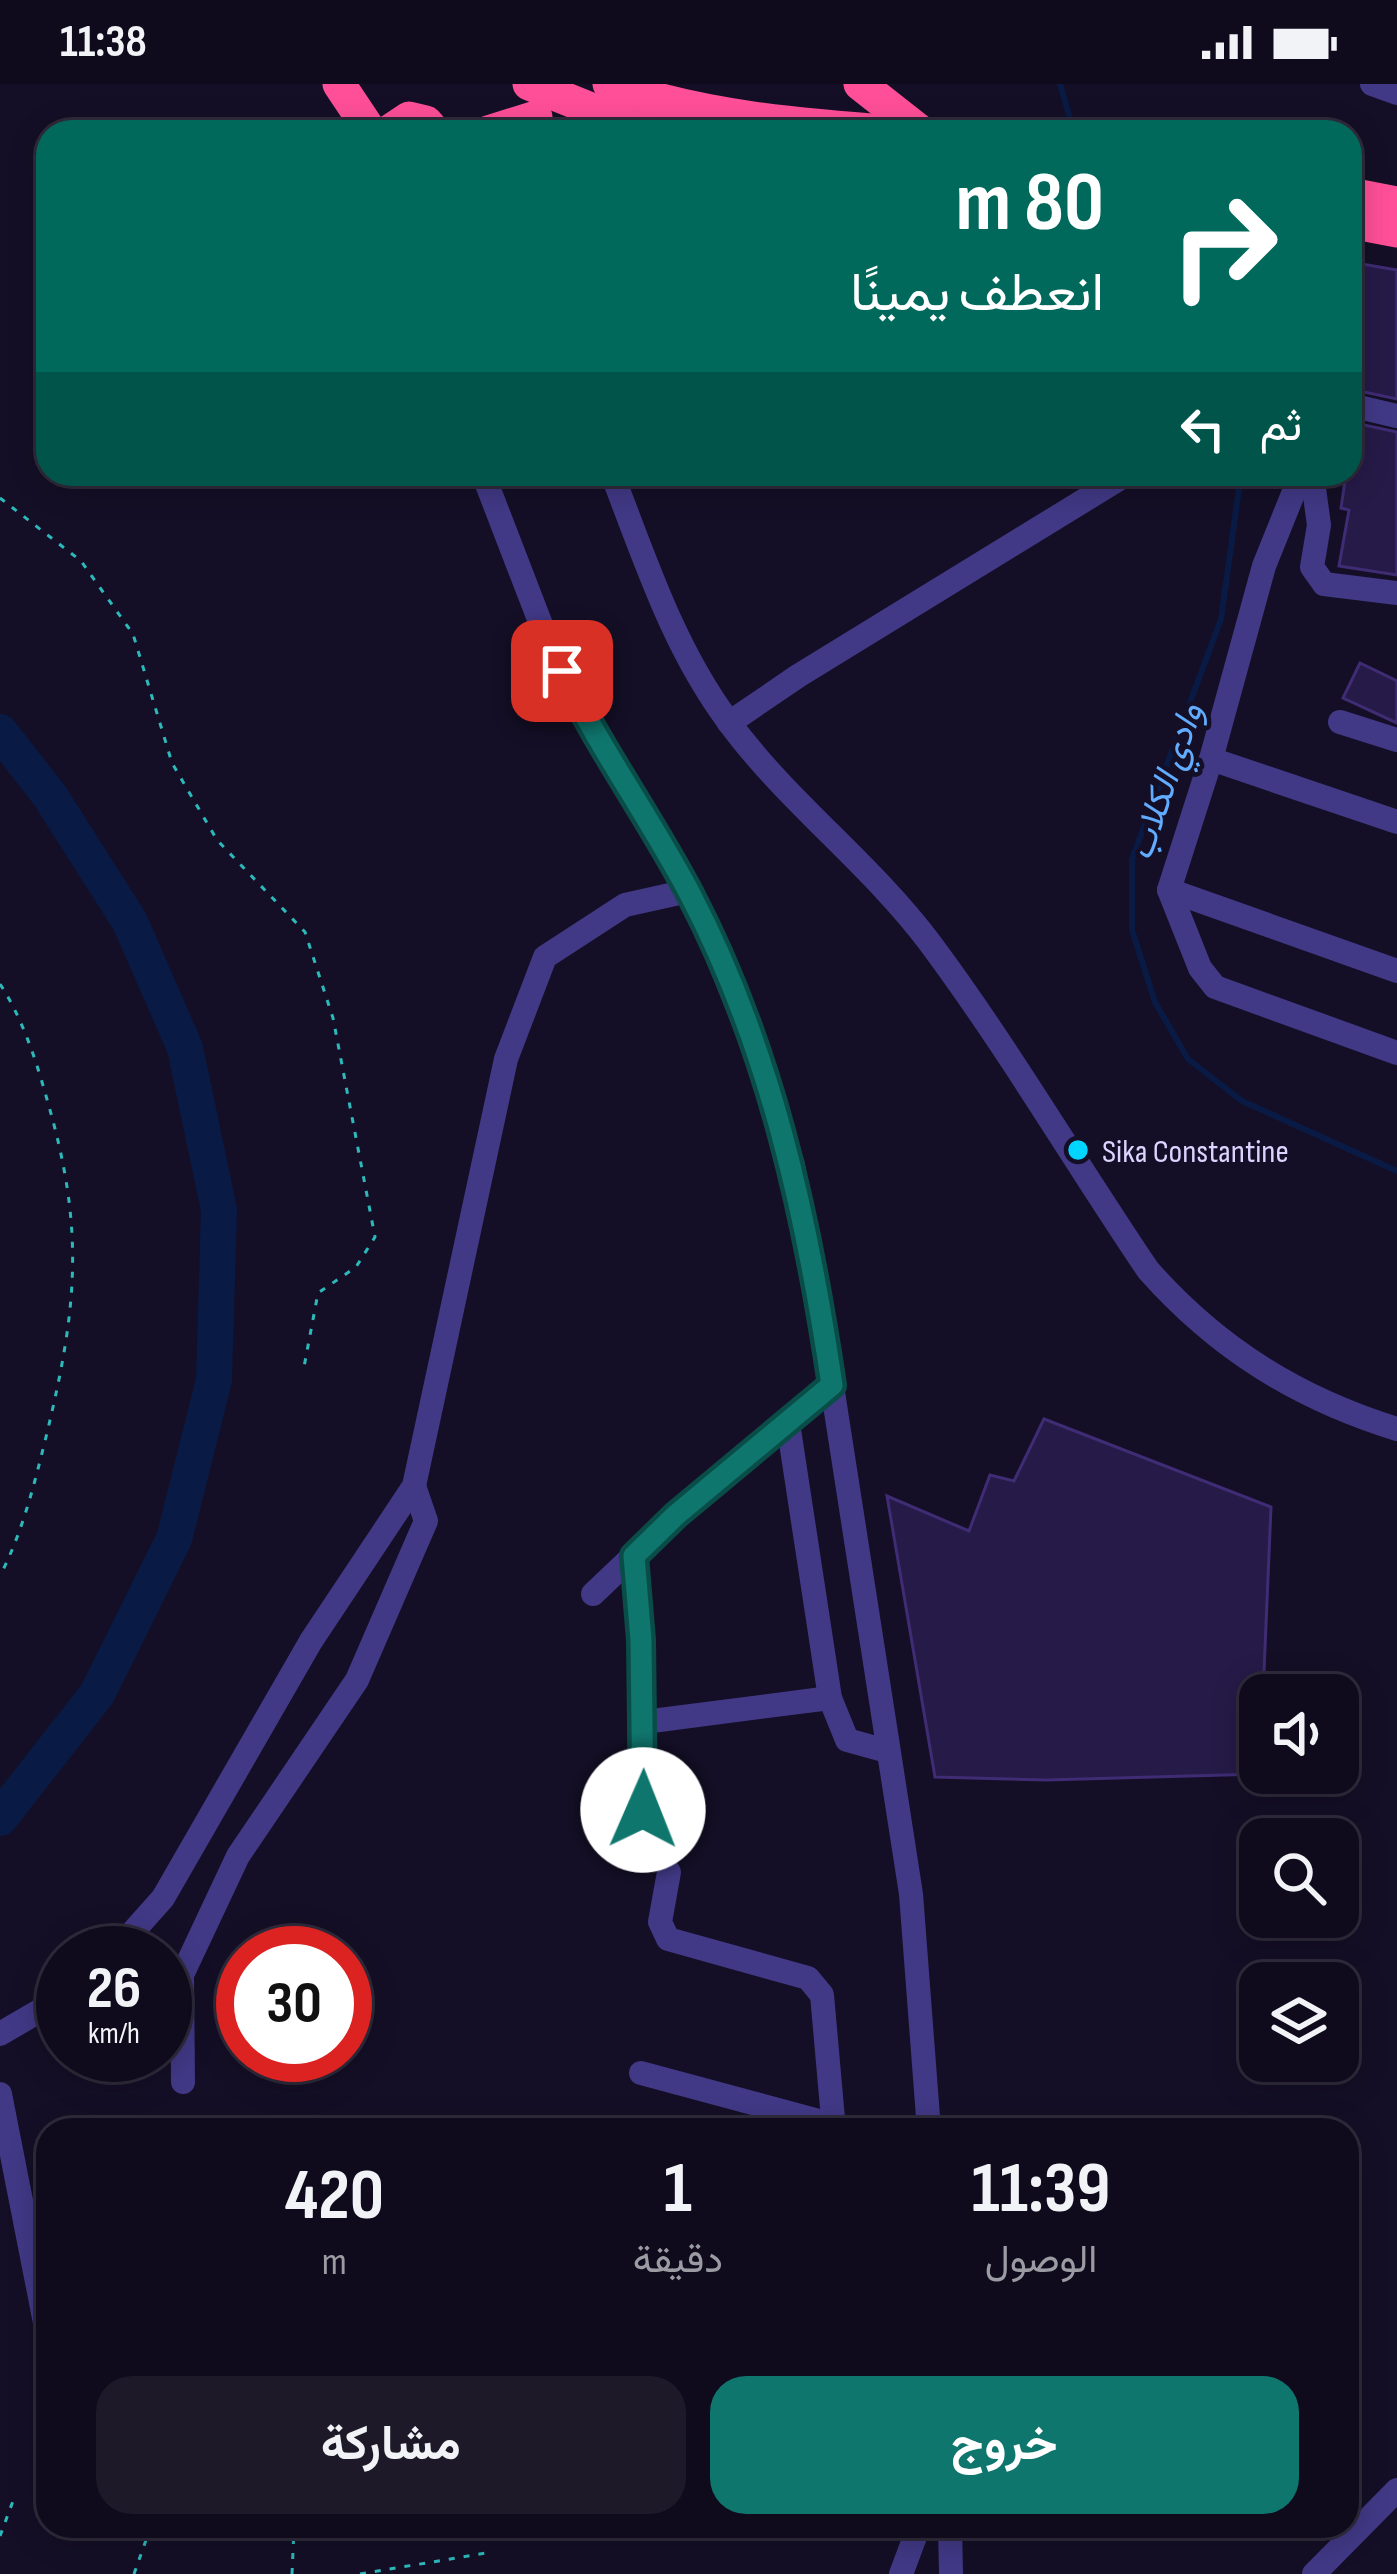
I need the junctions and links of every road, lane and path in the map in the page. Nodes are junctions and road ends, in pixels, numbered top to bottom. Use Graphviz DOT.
graph roads {
  1 [pos="339,84"];
  2 [pos="364,84"];
  3 [pos="530,84"];
  4 [pos="609,84"];
  5 [pos="860,84"];
  6 [pos="1372,84"];
  7 [pos="1397,93"];
  8 [pos="374,120"];
  9 [pos="380,120"];
  10 [pos="626,120"];
  11 [pos="780,120"];
  12 [pos="906,120"];
  13 [pos="1362,196"];
  14 [pos="1397,203"];
  15 [pos="1362,224"];
  16 [pos="1397,231"];
  17 [pos="1362,408"];
  18 [pos="1397,416"];
  19 [pos="488,486"];
  20 [pos="617,486"];
  21 [pos="1107,486"];
  22 [pos="1296,486"];
  23 [pos="1314,486"];
  24 [pos="0,497"];
  25 [pos="1397,592"];
  26 [pos="1340,722"];
  27 [pos="729,724"];
  28 [pos="1397,740"];
  29 [pos="1211,759"];
  30 [pos="1397,822"];
  31 [pos="1168,890"];
  32 [pos="688,892"];
  33 [pos="1397,970"];
  34 [pos="0,984"];
  35 [pos="1397,1053"];
  36 [pos="304,1367"];
  37 [pos="832,1385"];
  38 [pos="788,1423"];
  39 [pos="1397,1429"];
  40 [pos="414,1486"];
  41 [pos="634,1556"];
  42 [pos="0,1576"];
  43 [pos="593,1594"];
  44 [pos="830,1698"];
  45 [pos="644,1722"];
  46 [pos="887,1751"];
  47 [pos="643,1810"];
  48 [pos="669,1873"];
  49 [pos="138,1926"];
  50 [pos="192,1954"];
  51 [pos="36,2013"];
  52 [pos="0,2034"];
  53 [pos="641,2073"];
  54 [pos="0,2094"];
  55 [pos="799,2118"];
  56 [pos="833,2118"];
  57 [pos="928,2118"];
  58 [pos="36,2277"];
  59 [pos="1397,2490"];
  60 [pos="13,2500"];
  61 [pos="1359,2528"];
  62 [pos="0,2536"];
  63 [pos="147,2538"];
  64 [pos="294,2538"];
  65 [pos="915,2538"];
  66 [pos="950,2538"];
  67 [pos="1350,2538"];
  68 [pos="486,2553"];
  69 [pos="134,2574"];
  70 [pos="292,2574"];
  71 [pos="360,2574"];
  72 [pos="901,2574"];
  73 [pos="951,2574"];
  74 [pos="1314,2574"];
  1 -- 8 [label="highway"];
  2 -- 9 [label="highway"];
  3 -- 10 [label="highway"];
  4 -- 11 [label="highway"];
  5 -- 12 [label="highway"];
  6 -- 7 [label="street"];
  13 -- 14 [label="highway"];
  15 -- 16 [label="highway"];
  17 -- 18 [label="street"];
  19 -- 32 [label="street"];
  20 -- 27 [label="street"];
  21 -- 27 [label="street"];
  22 -- 29 [label="street"];
  23 -- 25 [label="street"];
  24 -- 36 [label="path"];
  26 -- 28 [label="street"];
  27 -- 39 [label="street"];
  29 -- 30 [label="street"];
  29 -- 31 [label="street"];
  31 -- 33 [label="street"];
  31 -- 35 [label="street"];
  32 -- 37 [label="street"];
  32 -- 40 [label="street"];
  34 -- 42 [label="path"];
  37 -- 38 [label="street"];
  37 -- 46 [label="street"];
  38 -- 41 [label="street"];
  38 -- 44 [label="street"];
  40 -- 49 [label="street"];
  40 -- 50 [label="street"];
  41 -- 43 [label="street"];
  41 -- 45 [label="street"];
  44 -- 45 [label="street"];
  44 -- 46 [label="street"];
  45 -- 47 [label="street"];
  46 -- 57 [label="street"];
  48 -- 56 [label="street"];
  51 -- 52 [label="street"];
  53 -- 55 [label="street"];
  54 -- 58 [label="street"];
  59 -- 61 [label="street"];
  60 -- 62 [label="path"];
  63 -- 69 [label="path"];
  64 -- 70 [label="path"];
  65 -- 72 [label="street"];
  66 -- 73 [label="street"];
  67 -- 74 [label="street"];
  68 -- 71 [label="path"];
}
